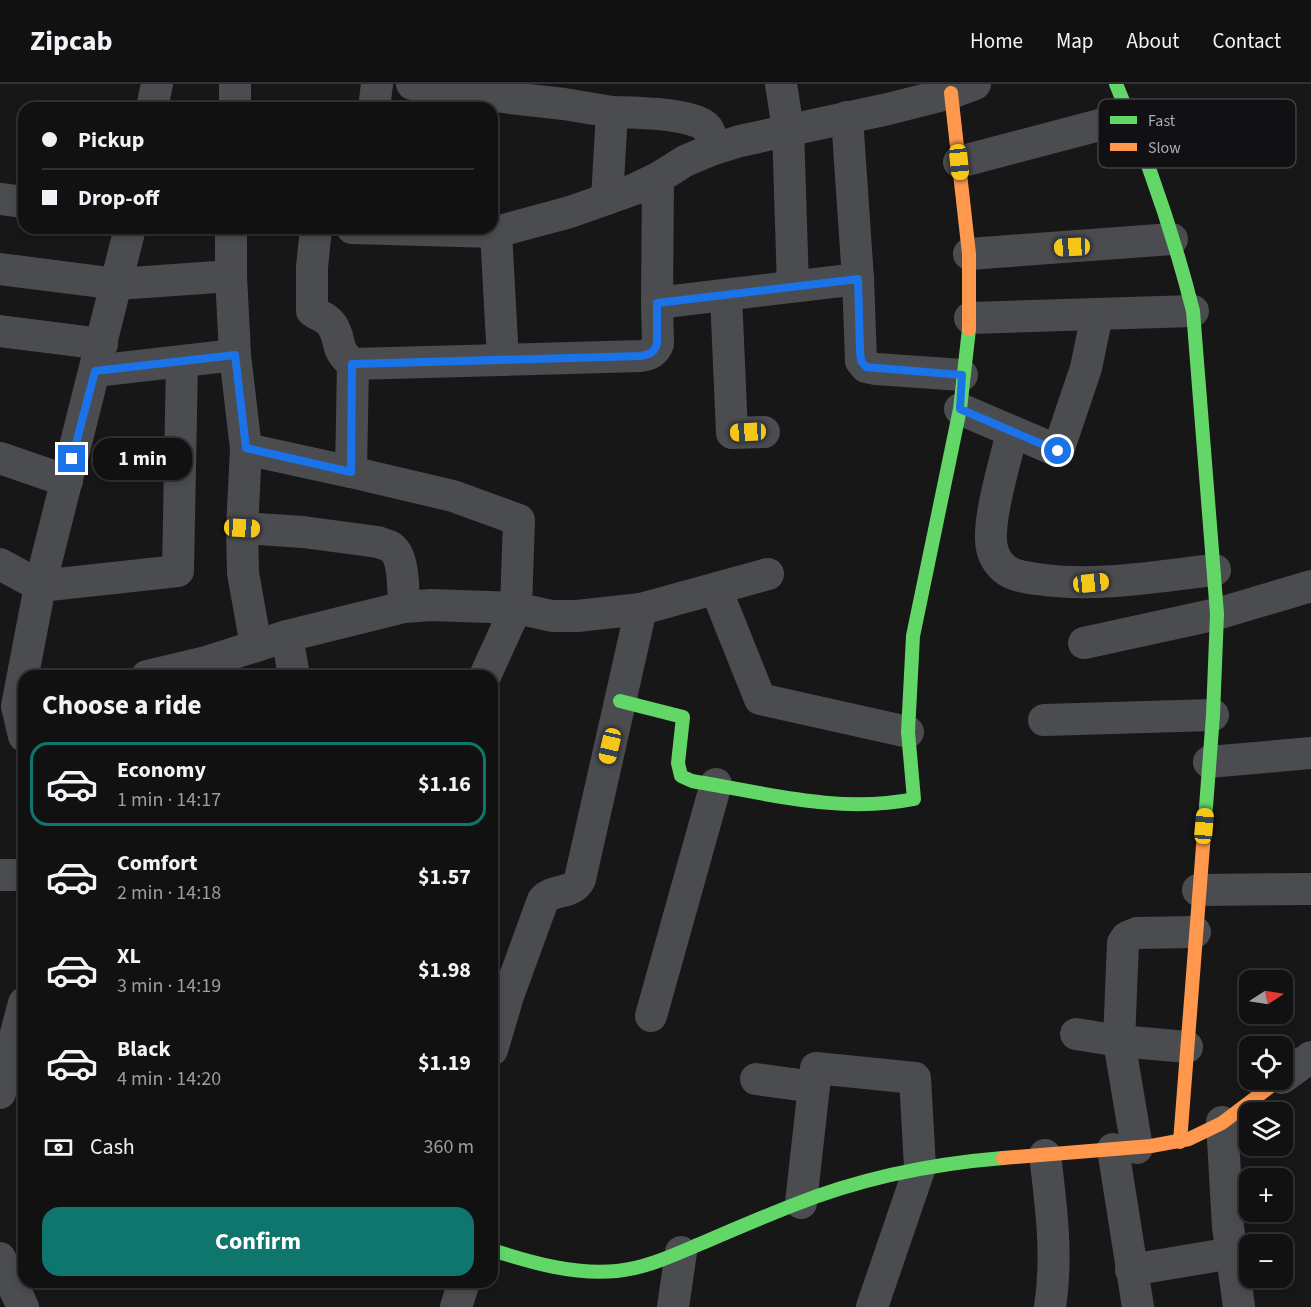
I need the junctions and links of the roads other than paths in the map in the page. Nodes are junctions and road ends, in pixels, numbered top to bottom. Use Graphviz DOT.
graph roads {
  1 [pos="157,84"];
  2 [pos="235,84"];
  3 [pos="377,84"];
  4 [pos="412,84"];
  5 [pos="781,84"];
  6 [pos="1116,84"];
  7 [pos="459,87"];
  8 [pos="963,88"];
  9 [pos="511,91"];
  10 [pos="565,94"];
  11 [pos="889,96"];
  12 [pos="1122,99"];
  13 [pos="153,102"];
  14 [pos="235,102"];
  15 [pos="375,102"];
  16 [pos="612,112"];
  17 [pos="847,117"];
  18 [pos="1098,125"];
  19 [pos="788,129"];
  20 [pos="711,150"];
  21 [pos="959,162"];
  22 [pos="1148,168"];
  23 [pos="658,178"];
  24 [pos="0,199"];
  25 [pos="607,199"];
  26 [pos="18,201"];
  27 [pos="498,231"];
  28 [pos="129,234"];
  29 [pos="231,234"];
  30 [pos="315,234"];
  31 [pos="496,234"];
  32 [pos="1172,238"];
  33 [pos="969,254"];
  34 [pos="0,268"];
  35 [pos="231,276"];
  36 [pos="858,279"];
  37 [pos="117,284"];
  38 [pos="792,286"];
  39 [pos="726,295"];
  40 [pos="657,303"];
  41 [pos="1193,311"];
  42 [pos="1097,315"];
  43 [pos="970,318"];
  44 [pos="0,331"];
  45 [pos="235,355"];
  46 [pos="98,358"];
  47 [pos="503,360"];
  48 [pos="182,362"];
  49 [pos="352,364"];
  50 [pos="962,375"];
  51 [pos="960,409"];
  52 [pos="764,432"];
  53 [pos="1012,432"];
  54 [pos="246,448"];
  55 [pos="0,458"];
  56 [pos="351,472"];
  57 [pos="67,481"];
  58 [pos="242,528"];
  59 [pos="0,564"];
  60 [pos="1215,570"];
  61 [pos="768,574"];
  62 [pos="40,586"];
  63 [pos="1311,586"];
  64 [pos="716,589"];
  65 [pos="404,608"];
  66 [pos="516,608"];
  67 [pos="641,609"];
  68 [pos="1217,614"];
  69 [pos="287,636"];
  70 [pos="1084,643"];
  71 [pos="256,646"];
  72 [pos="24,670"];
  73 [pos="172,670"];
  74 [pos="293,670"];
  75 [pos="488,670"];
  76 [pos="620,701"];
  77 [pos="1213,715"];
  78 [pos="1044,720"];
  79 [pos="908,732"];
  80 [pos="1311,753"];
  81 [pos="1209,762"];
  82 [pos="716,784"];
  83 [pos="0,875"];
  84 [pos="18,875"];
  85 [pos="1311,889"];
  86 [pos="1198,890"];
  87 [pos="1195,932"];
  88 [pos="651,1016"];
  89 [pos="18,1026"];
  90 [pos="498,1030"];
  91 [pos="1076,1034"];
  92 [pos="1119,1041"];
  93 [pos="1187,1047"];
  94 [pos="1311,1057"];
  95 [pos="1293,1070"];
  96 [pos="756,1079"];
  97 [pos="814,1087"];
  98 [pos="1266,1090"];
  99 [pos="0,1093"];
  100 [pos="18,1098"];
  101 [pos="1222,1122"];
  102 [pos="1180,1142"];
  103 [pos="1125,1148"];
  104 [pos="1045,1155"];
  105 [pos="920,1167"];
  106 [pos="801,1203"];
  107 [pos="498,1252"];
  108 [pos="681,1252"];
  109 [pos="1232,1253"];
  110 [pos="0,1258"];
  111 [pos="1131,1270"];
  112 [pos="462,1288"];
  113 [pos="22,1307"];
  114 [pos="456,1307"];
  115 [pos="673,1307"];
  116 [pos="872,1307"];
  117 [pos="1050,1307"];
  118 [pos="1138,1307"];
  119 [pos="1239,1307"];
  1 -- 13 [label="street"];
  2 -- 14 [label="street"];
  3 -- 15 [label="street"];
  4 -- 7 [label="street"];
  5 -- 19 [label="street"];
  6 -- 12 [label="street"];
  7 -- 9 [label="street"];
  8 -- 11 [label="street"];
  8 -- 21 [label="street"];
  9 -- 10 [label="street"];
  10 -- 16 [label="street"];
  11 -- 17 [label="street"];
  16 -- 20 [label="street"];
  16 -- 25 [label="street"];
  17 -- 19 [label="street"];
  17 -- 36 [label="street"];
  18 -- 21 [label="street"];
  19 -- 20 [label="street"];
  19 -- 38 [label="street"];
  20 -- 23 [label="street"];
  21 -- 33 [label="street"];
  22 -- 32 [label="street"];
  23 -- 25 [label="street"];
  23 -- 40 [label="street"];
  24 -- 26 [label="street"];
  25 -- 27 [label="street"];
  28 -- 37 [label="street"];
  29 -- 35 [label="street"];
  30 -- 49 [label="street"];
  31 -- 47 [label="street"];
  32 -- 33 [label="street"];
  32 -- 41 [label="street"];
  33 -- 43 [label="street"];
  34 -- 37 [label="street"];
  35 -- 37 [label="street"];
  35 -- 45 [label="street"];
  36 -- 38 [label="street"];
  36 -- 50 [label="street"];
  37 -- 46 [label="street"];
  38 -- 39 [label="street"];
  39 -- 40 [label="street"];
  39 -- 52 [label="street"];
  40 -- 47 [label="street"];
  41 -- 42 [label="street"];
  41 -- 60 [label="street"];
  42 -- 43 [label="street"];
  42 -- 53 [label="street"];
  43 -- 50 [label="street"];
  44 -- 46 [label="street"];
  45 -- 48 [label="street"];
  45 -- 54 [label="street"];
  46 -- 48 [label="street"];
  46 -- 57 [label="street"];
  47 -- 49 [label="street"];
  48 -- 62 [label="street"];
  49 -- 56 [label="street"];
  50 -- 51 [label="street"];
  51 -- 53 [label="street"];
  51 -- 79 [label="street"];
  53 -- 60 [label="street"];
  54 -- 56 [label="street"];
  54 -- 58 [label="street"];
  55 -- 57 [label="street"];
  56 -- 66 [label="street"];
  57 -- 62 [label="street"];
  58 -- 65 [label="street"];
  58 -- 71 [label="street"];
  59 -- 62 [label="street"];
  60 -- 68 [label="street"];
  61 -- 64 [label="street"];
  62 -- 72 [label="street"];
  63 -- 68 [label="street"];
  64 -- 67 [label="street"];
  64 -- 79 [label="street"];
  65 -- 66 [label="street"];
  65 -- 69 [label="street"];
  66 -- 67 [label="street"];
  66 -- 75 [label="street"];
  67 -- 76 [label="street"];
  68 -- 70 [label="street"];
  68 -- 77 [label="street"];
  69 -- 71 [label="street"];
  69 -- 74 [label="street"];
  71 -- 73 [label="street"];
  76 -- 82 [label="street"];
  76 -- 90 [label="street"];
  77 -- 78 [label="street"];
  77 -- 81 [label="street"];
  79 -- 82 [label="street"];
  80 -- 81 [label="street"];
  81 -- 86 [label="street"];
  82 -- 88 [label="street"];
  83 -- 84 [label="street"];
  85 -- 86 [label="street"];
  86 -- 87 [label="street"];
  87 -- 92 [label="street"];
  87 -- 93 [label="street"];
  89 -- 99 [label="street"];
  91 -- 92 [label="street"];
  92 -- 93 [label="street"];
  92 -- 103 [label="street"];
  93 -- 102 [label="street"];
  94 -- 95 [label="street"];
  96 -- 97 [label="street"];
  97 -- 105 [label="street"];
  97 -- 106 [label="street"];
  98 -- 101 [label="street"];
  99 -- 100 [label="street"];
  101 -- 102 [label="street"];
  101 -- 109 [label="street"];
  102 -- 103 [label="street"];
  103 -- 104 [label="street"];
  103 -- 111 [label="street"];
  104 -- 105 [label="street"];
  104 -- 117 [label="street"];
  105 -- 106 [label="street"];
  105 -- 116 [label="street"];
  106 -- 108 [label="street"];
  107 -- 108 [label="street"];
  108 -- 115 [label="street"];
  109 -- 111 [label="street"];
  109 -- 119 [label="street"];
  110 -- 113 [label="street"];
  111 -- 118 [label="street"];
  112 -- 114 [label="street"];
}
